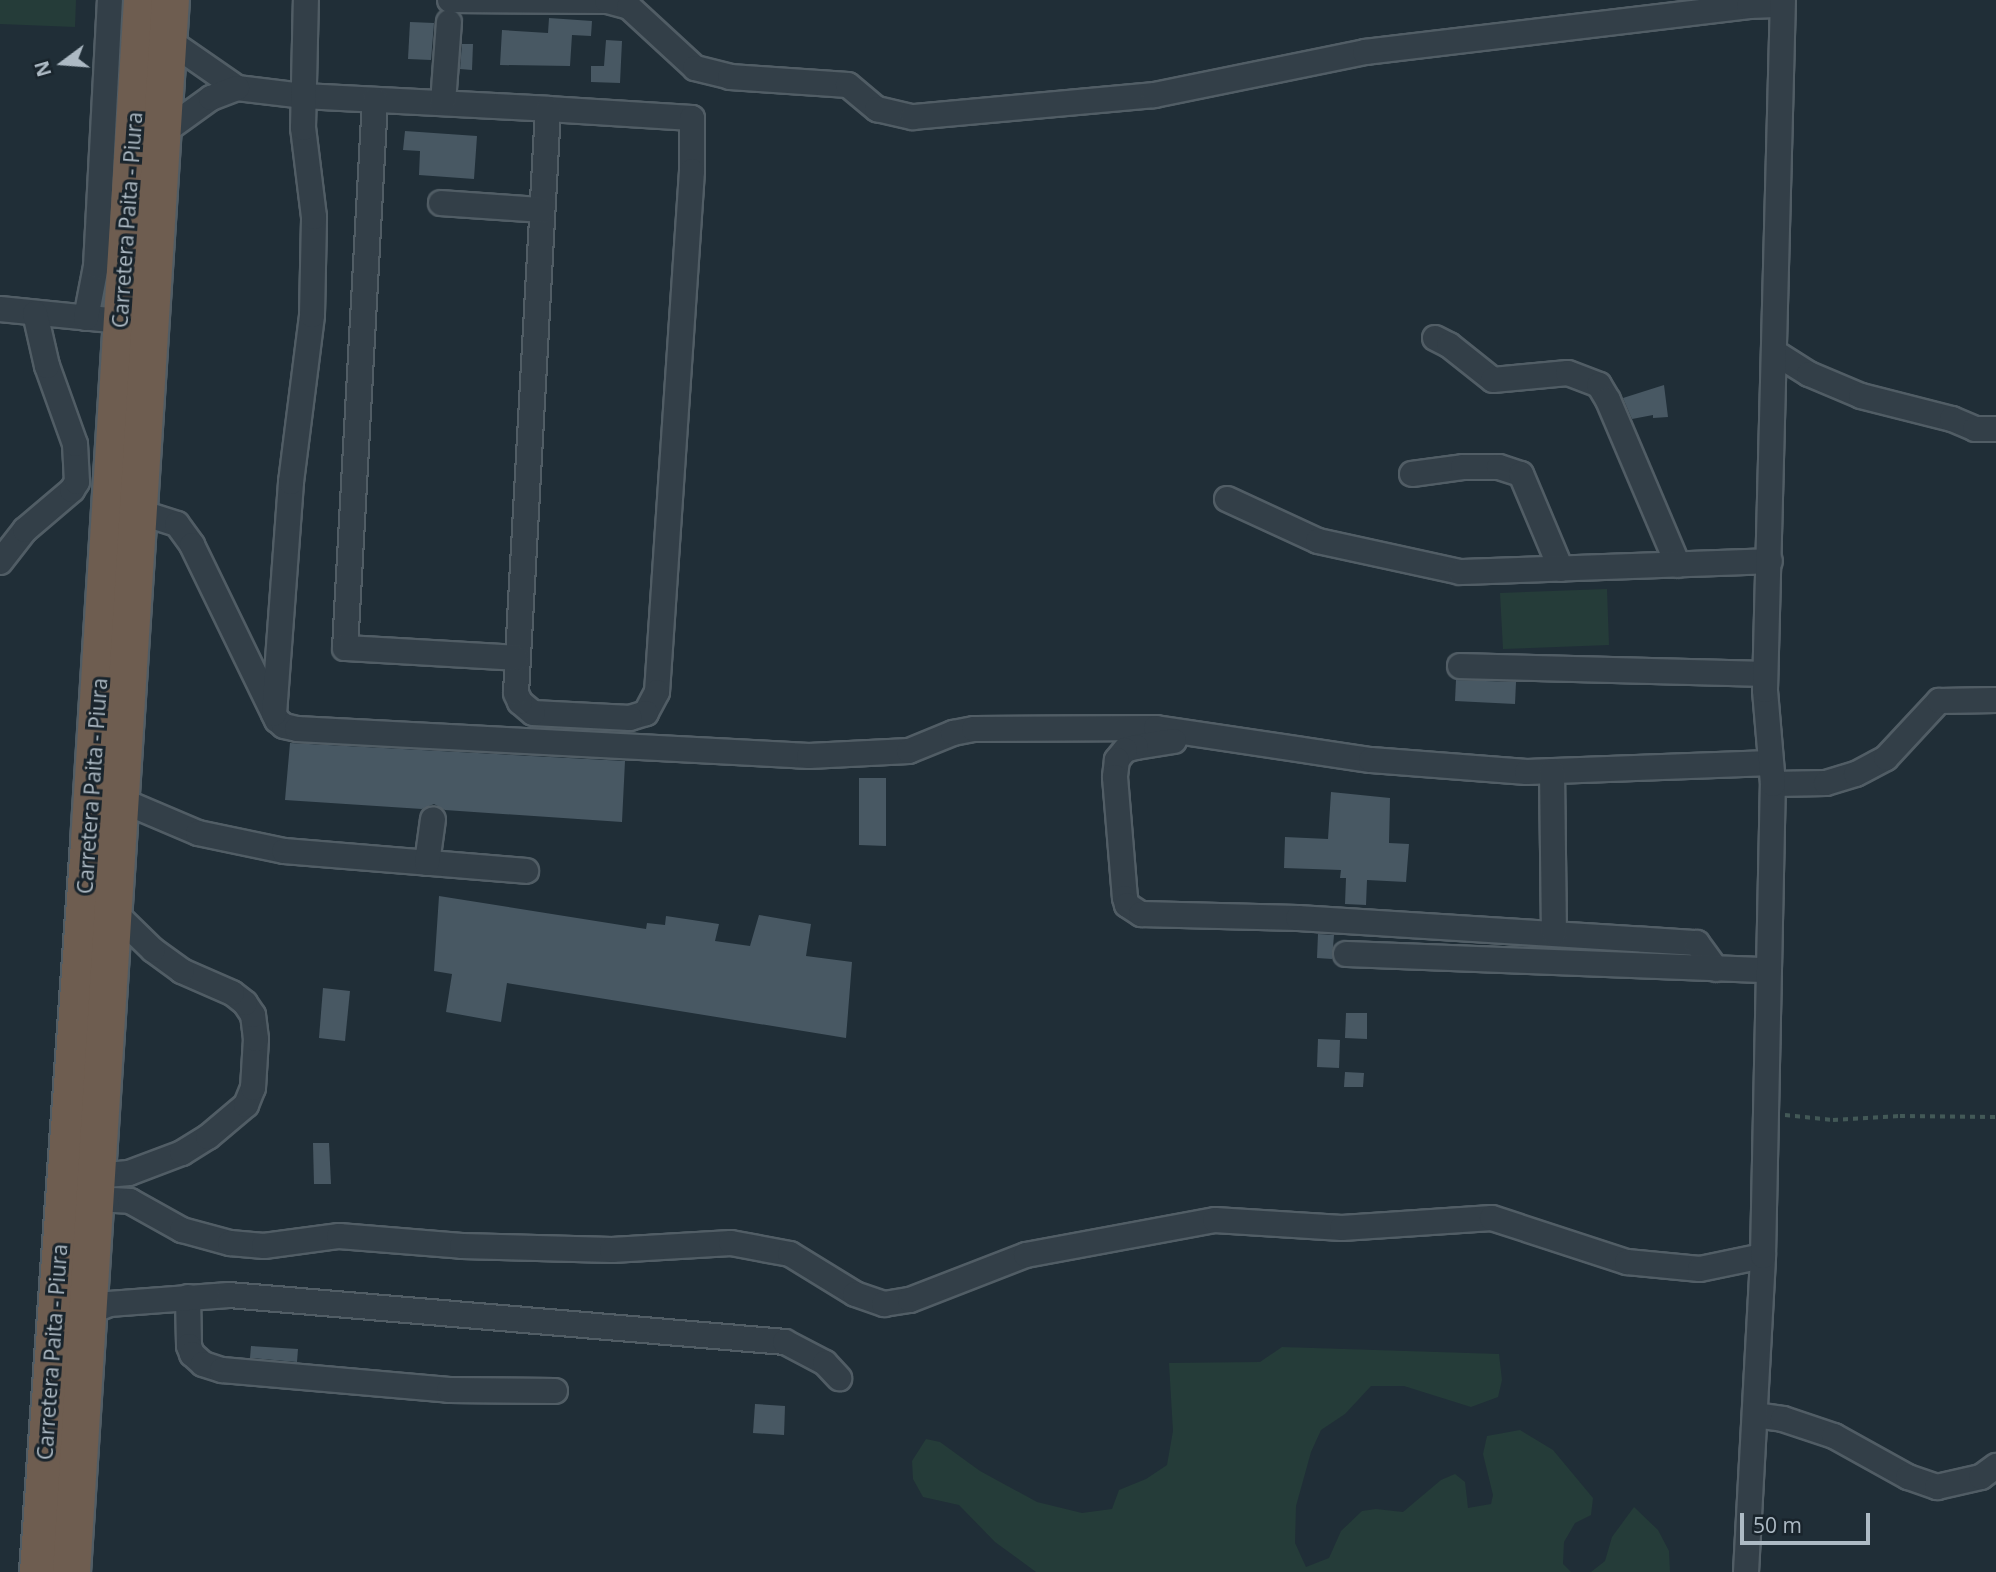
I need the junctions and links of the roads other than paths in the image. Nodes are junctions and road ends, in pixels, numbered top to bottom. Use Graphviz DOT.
graph roads {
  1 [pos="110,0"];
  2 [pos="306,0"];
  3 [pos="1782,2"];
  4 [pos="165,9"];
  5 [pos="449,11"];
  6 [pos="237,88"];
  7 [pos="303,96"];
  8 [pos="375,100"];
  9 [pos="443,103"];
  10 [pos="548,109"];
  11 [pos="161,134"];
  12 [pos="441,203"];
  13 [pos="542,210"];
  14 [pos="0,309"];
  15 [pos="34,313"];
  16 [pos="103,319"];
  17 [pos="1435,338"];
  18 [pos="1774,352"];
  19 [pos="1996,429"];
  20 [pos="1412,474"];
  21 [pos="1227,499"];
  22 [pos="136,512"];
  23 [pos="1770,561"];
  24 [pos="0,562"];
  25 [pos="1678,565"];
  26 [pos="1562,569"];
  27 [pos="516,658"];
  28 [pos="1460,666"];
  29 [pos="1765,674"];
  30 [pos="1996,701"];
  31 [pos="274,714"];
  32 [pos="1238,740"];
  33 [pos="1552,771"];
  34 [pos="1772,774"];
  35 [pos="118,799"];
  36 [pos="433,819"];
  37 [pos="427,863"];
  38 [pos="526,871"];
  39 [pos="111,909"];
  40 [pos="1554,933"];
  41 [pos="1346,954"];
  42 [pos="1716,969"];
  43 [pos="1769,970"];
  44 [pos="94,1188"];
  45 [pos="1763,1256"];
  46 [pos="188,1297"];
  47 [pos="87,1313"];
  48 [pos="839,1378"];
  49 [pos="555,1391"];
  50 [pos="1755,1415"];
  51 [pos="1996,1465"];
  52 [pos="38,1572"];
  53 [pos="71,1572"];
  54 [pos="1746,1572"];
  1 -- 16 [label="street"];
  2 -- 7 [label="street"];
  3 -- 5 [label="street"];
  3 -- 18 [label="street"];
  4 -- 6 [label="street"];
  4 -- 11 [label="highway, Carretera Paita - Piura"];
  4 -- 16 [label="highway, Carretera Paita - Piura"];
  5 -- 9 [label="street"];
  6 -- 7 [label="street"];
  6 -- 11 [label="street"];
  7 -- 8 [label="street"];
  7 -- 31 [label="street"];
  8 -- 9 [label="street"];
  8 -- 27 [label="street"];
  9 -- 10 [label="street"];
  10 -- 13 [label="street"];
  10 -- 27 [label="street"];
  11 -- 22 [label="highway, Carretera Paita - Piura"];
  12 -- 13 [label="street"];
  13 -- 27 [label="street"];
  14 -- 15 [label="street"];
  15 -- 16 [label="street"];
  15 -- 24 [label="street"];
  16 -- 52 [label="highway, Carretera Paita - Piura"];
  17 -- 25 [label="street"];
  18 -- 19 [label="street"];
  18 -- 23 [label="street"];
  20 -- 26 [label="street"];
  21 -- 26 [label="street"];
  22 -- 31 [label="street"];
  22 -- 35 [label="highway, Carretera Paita - Piura"];
  23 -- 25 [label="street"];
  23 -- 29 [label="street"];
  25 -- 26 [label="street"];
  28 -- 29 [label="street"];
  29 -- 34 [label="street"];
  30 -- 34 [label="street"];
  31 -- 32 [label="street"];
  32 -- 33 [label="street"];
  32 -- 40 [label="street"];
  33 -- 34 [label="street"];
  33 -- 40 [label="street"];
  34 -- 43 [label="street"];
  35 -- 37 [label="street"];
  35 -- 39 [label="highway, Carretera Paita - Piura"];
  36 -- 37 [label="street"];
  37 -- 38 [label="street"];
  39 -- 44 [label="highway, Carretera Paita - Piura"];
  39 -- 44 [label="street"];
  40 -- 42 [label="street"];
  41 -- 42 [label="street"];
  42 -- 43 [label="street"];
  43 -- 45 [label="street"];
  44 -- 45 [label="street"];
  44 -- 47 [label="highway, Carretera Paita - Piura"];
  45 -- 50 [label="street"];
  46 -- 47 [label="street"];
  46 -- 48 [label="street"];
  46 -- 49 [label="street"];
  47 -- 53 [label="highway, Carretera Paita - Piura"];
  50 -- 51 [label="street"];
  50 -- 54 [label="street"];
}
